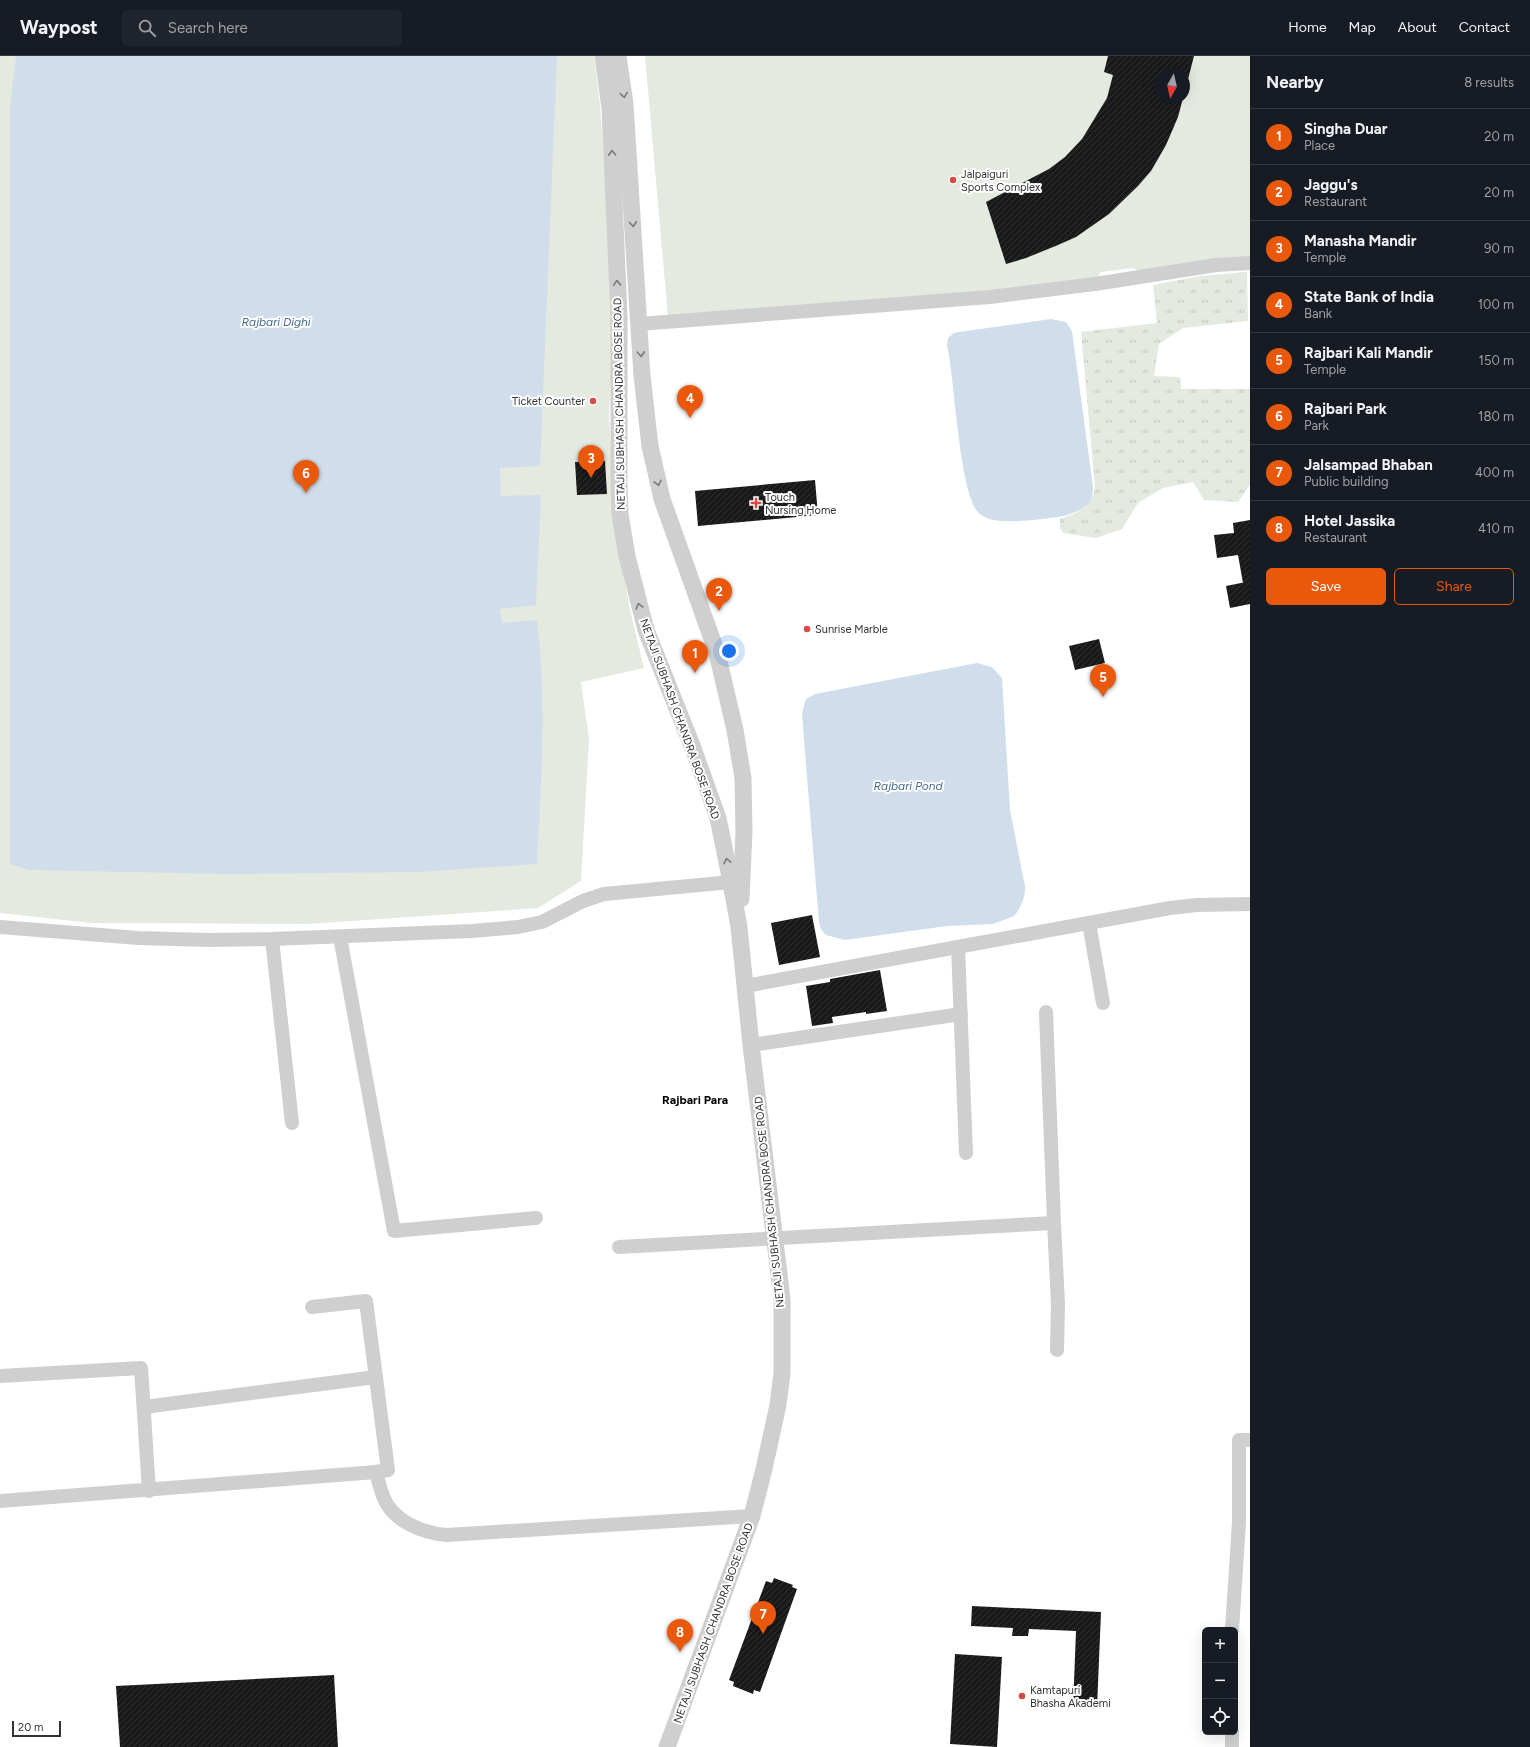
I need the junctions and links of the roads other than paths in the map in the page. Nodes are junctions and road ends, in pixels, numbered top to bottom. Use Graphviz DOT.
graph roads {
  1 [pos="603,56"];
  2 [pos="618,56"];
  3 [pos="1250,263"];
  4 [pos="639,324"];
  5 [pos="731,882"];
  6 [pos="1250,904"];
  7 [pos="1089,923"];
  8 [pos="0,927"];
  9 [pos="739,927"];
  10 [pos="340,937"];
  11 [pos="272,939"];
  12 [pos="958,947"];
  13 [pos="745,986"];
  14 [pos="1103,1003"];
  15 [pos="1046,1012"];
  16 [pos="961,1014"];
  17 [pos="751,1045"];
  18 [pos="292,1123"];
  19 [pos="966,1153"];
  20 [pos="536,1218"];
  21 [pos="1054,1223"];
  22 [pos="775,1238"];
  23 [pos="619,1247"];
  24 [pos="312,1307"];
  25 [pos="1058,1350"];
  26 [pos="0,1376"];
  27 [pos="376,1377"];
  28 [pos="144,1407"];
  29 [pos="1250,1440"];
  30 [pos="376,1472"];
  31 [pos="149,1491"];
  32 [pos="0,1502"];
  33 [pos="752,1516"];
  34 [pos="1242,1522"];
  35 [pos="1232,1627"];
  36 [pos="1232,1735"];
  37 [pos="668,1746"];
  38 [pos="1232,1747"];
  5 -- 1 [label="street, NETAJI SUBHASH CHANDRA BOSE ROAD, one-way"];
  2 -- 4 [label="street, NETAJI SUBHASH CHANDRA BOSE ROAD, one-way"];
  3 -- 4 [label="street"];
  4 -- 9 [label="street, NETAJI SUBHASH CHANDRA BOSE ROAD, one-way"];
  5 -- 9 [label="street, NETAJI SUBHASH CHANDRA BOSE ROAD"];
  5 -- 10 [label="street"];
  6 -- 7 [label="street"];
  7 -- 12 [label="street"];
  7 -- 14 [label="street"];
  8 -- 11 [label="street"];
  9 -- 13 [label="street, NETAJI SUBHASH CHANDRA BOSE ROAD"];
  10 -- 11 [label="street"];
  10 -- 20 [label="street"];
  11 -- 18 [label="street"];
  12 -- 13 [label="street"];
  12 -- 16 [label="street"];
  13 -- 17 [label="street, NETAJI SUBHASH CHANDRA BOSE ROAD"];
  15 -- 21 [label="street"];
  16 -- 17 [label="street"];
  16 -- 19 [label="street"];
  17 -- 22 [label="street, NETAJI SUBHASH CHANDRA BOSE ROAD"];
  21 -- 22 [label="street"];
  21 -- 25 [label="street"];
  22 -- 23 [label="street"];
  22 -- 33 [label="street, NETAJI SUBHASH CHANDRA BOSE ROAD"];
  24 -- 27 [label="street"];
  26 -- 28 [label="street"];
  27 -- 28 [label="street"];
  27 -- 30 [label="street"];
  28 -- 31 [label="street"];
  29 -- 34 [label="street"];
  30 -- 31 [label="street"];
  30 -- 33 [label="street"];
  31 -- 32 [label="street"];
  33 -- 37 [label="street, NETAJI SUBHASH CHANDRA BOSE ROAD"];
  34 -- 35 [label="street"];
  36 -- 38 [label="street"];
}
